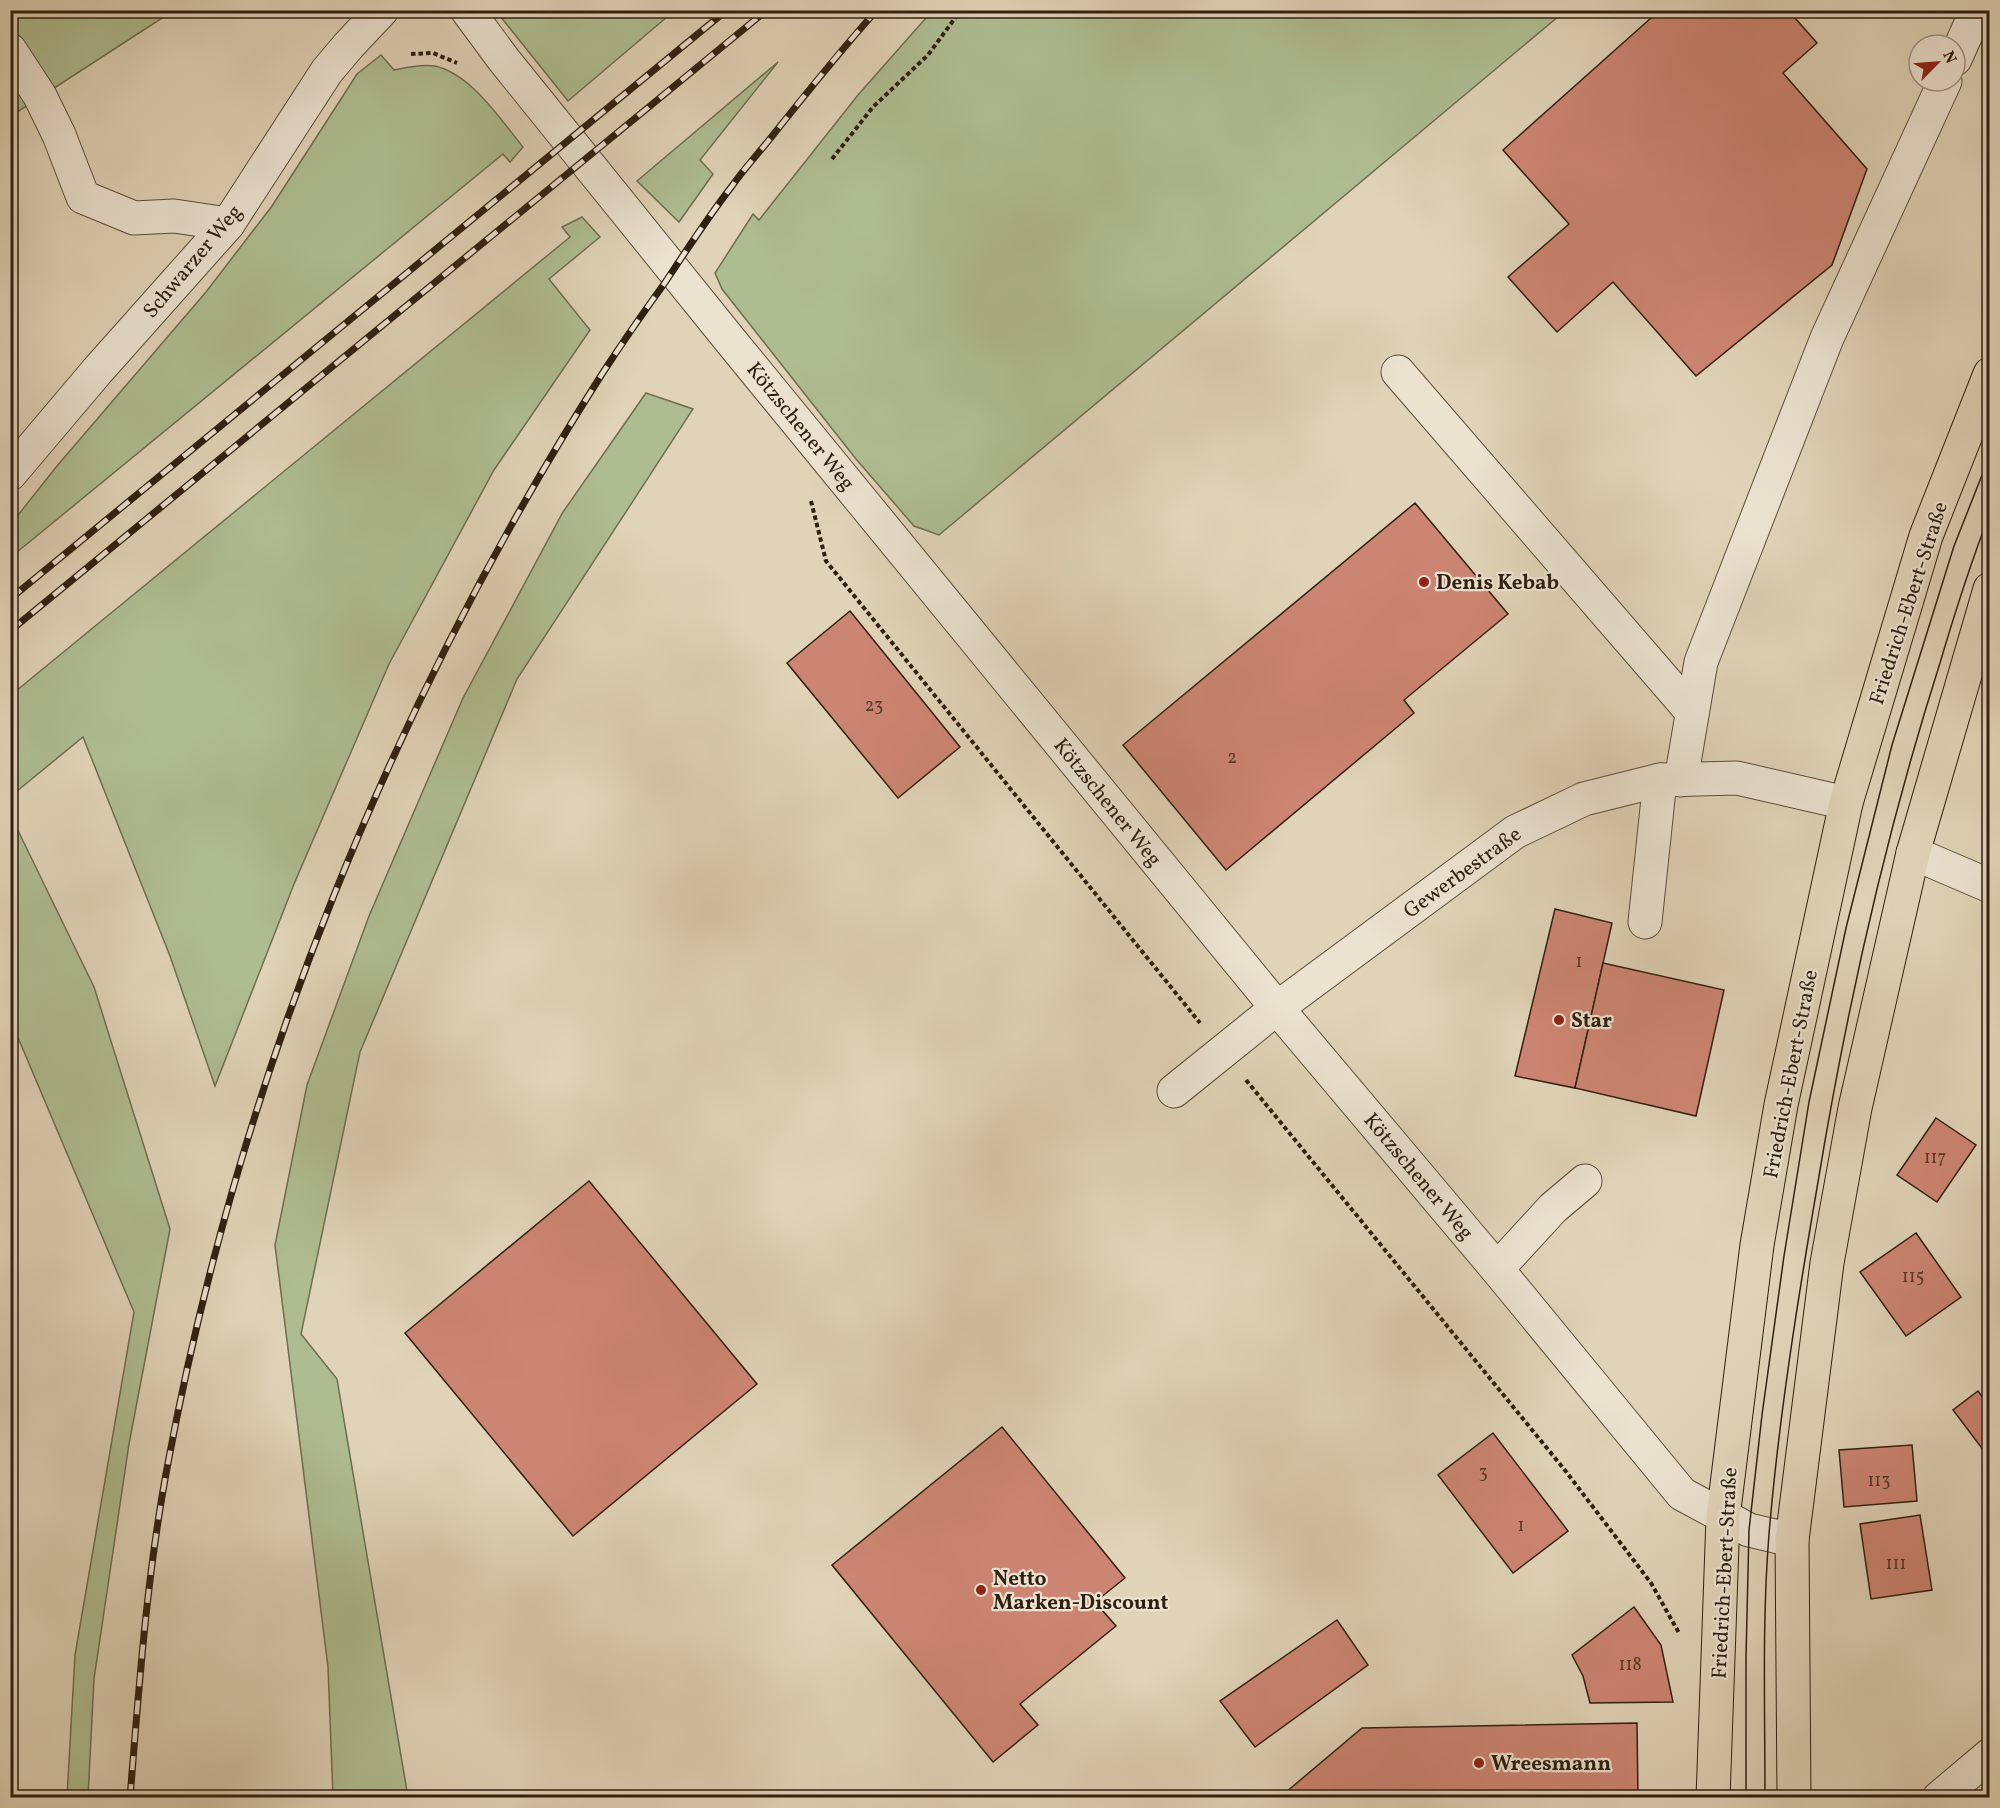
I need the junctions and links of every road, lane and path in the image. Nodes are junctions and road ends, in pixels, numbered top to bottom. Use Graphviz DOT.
graph roads {
  1 [pos="382,10"];
  2 [pos="467,10"];
  3 [pos="961,10"];
  4 [pos="1977,10"];
  5 [pos="1967,33"];
  6 [pos="10,50"];
  7 [pos="411,54"];
  8 [pos="464,66"];
  9 [pos="1939,93"];
  10 [pos="832,159"];
  11 [pos="228,224"];
  12 [pos="1398,372"];
  13 [pos="1989,374"];
  14 [pos="10,474"];
  15 [pos="810,497"];
  16 [pos="1989,589"];
  17 [pos="1692,712"];
  18 [pos="1671,780"];
  19 [pos="1846,803"];
  20 [pos="1913,853"];
  21 [pos="1989,886"];
  22 [pos="1645,922"];
  23 [pos="1277,1008"];
  24 [pos="1204,1028"];
  25 [pos="1241,1074"];
  26 [pos="1174,1091"];
  27 [pos="1585,1181"];
  28 [pos="1497,1269"];
  29 [pos="1723,1517"];
  30 [pos="1792,1540"];
  31 [pos="1680,1638"];
  32 [pos="1989,1755"];
  33 [pos="1713,1797"];
  34 [pos="1794,1797"];
  35 [pos="1939,1797"];
  1 -- 11 [label="street, Schwarzer Weg"];
  2 -- 23 [label="street, Kötzschener Weg"];
  3 -- 10 [label="path"];
  4 -- 5 [label="street"];
  6 -- 11 [label="street"];
  7 -- 8 [label="path"];
  9 -- 17 [label="street"];
  11 -- 14 [label="street, Schwarzer Weg"];
  12 -- 17 [label="street"];
  13 -- 19 [label="main road, Friedrich-Ebert-Straße"];
  15 -- 24 [label="path"];
  16 -- 20 [label="main road"];
  17 -- 18 [label="street"];
  18 -- 19 [label="street, Gewerbestraße"];
  18 -- 22 [label="street"];
  18 -- 23 [label="street, Gewerbestraße"];
  19 -- 29 [label="main road, Friedrich-Ebert-Straße"];
  20 -- 21 [label="street"];
  20 -- 30 [label="main road"];
  23 -- 26 [label="street, Gewerbestraße"];
  23 -- 28 [label="street, Kötzschener Weg"];
  25 -- 31 [label="path"];
  27 -- 28 [label="street"];
  28 -- 29 [label="street, Kötzschener Weg"];
  29 -- 30 [label="street, Kötzschener Weg"];
  29 -- 33 [label="main road, Friedrich-Ebert-Straße"];
  30 -- 34 [label="main road"];
  32 -- 35 [label="street"];
}
